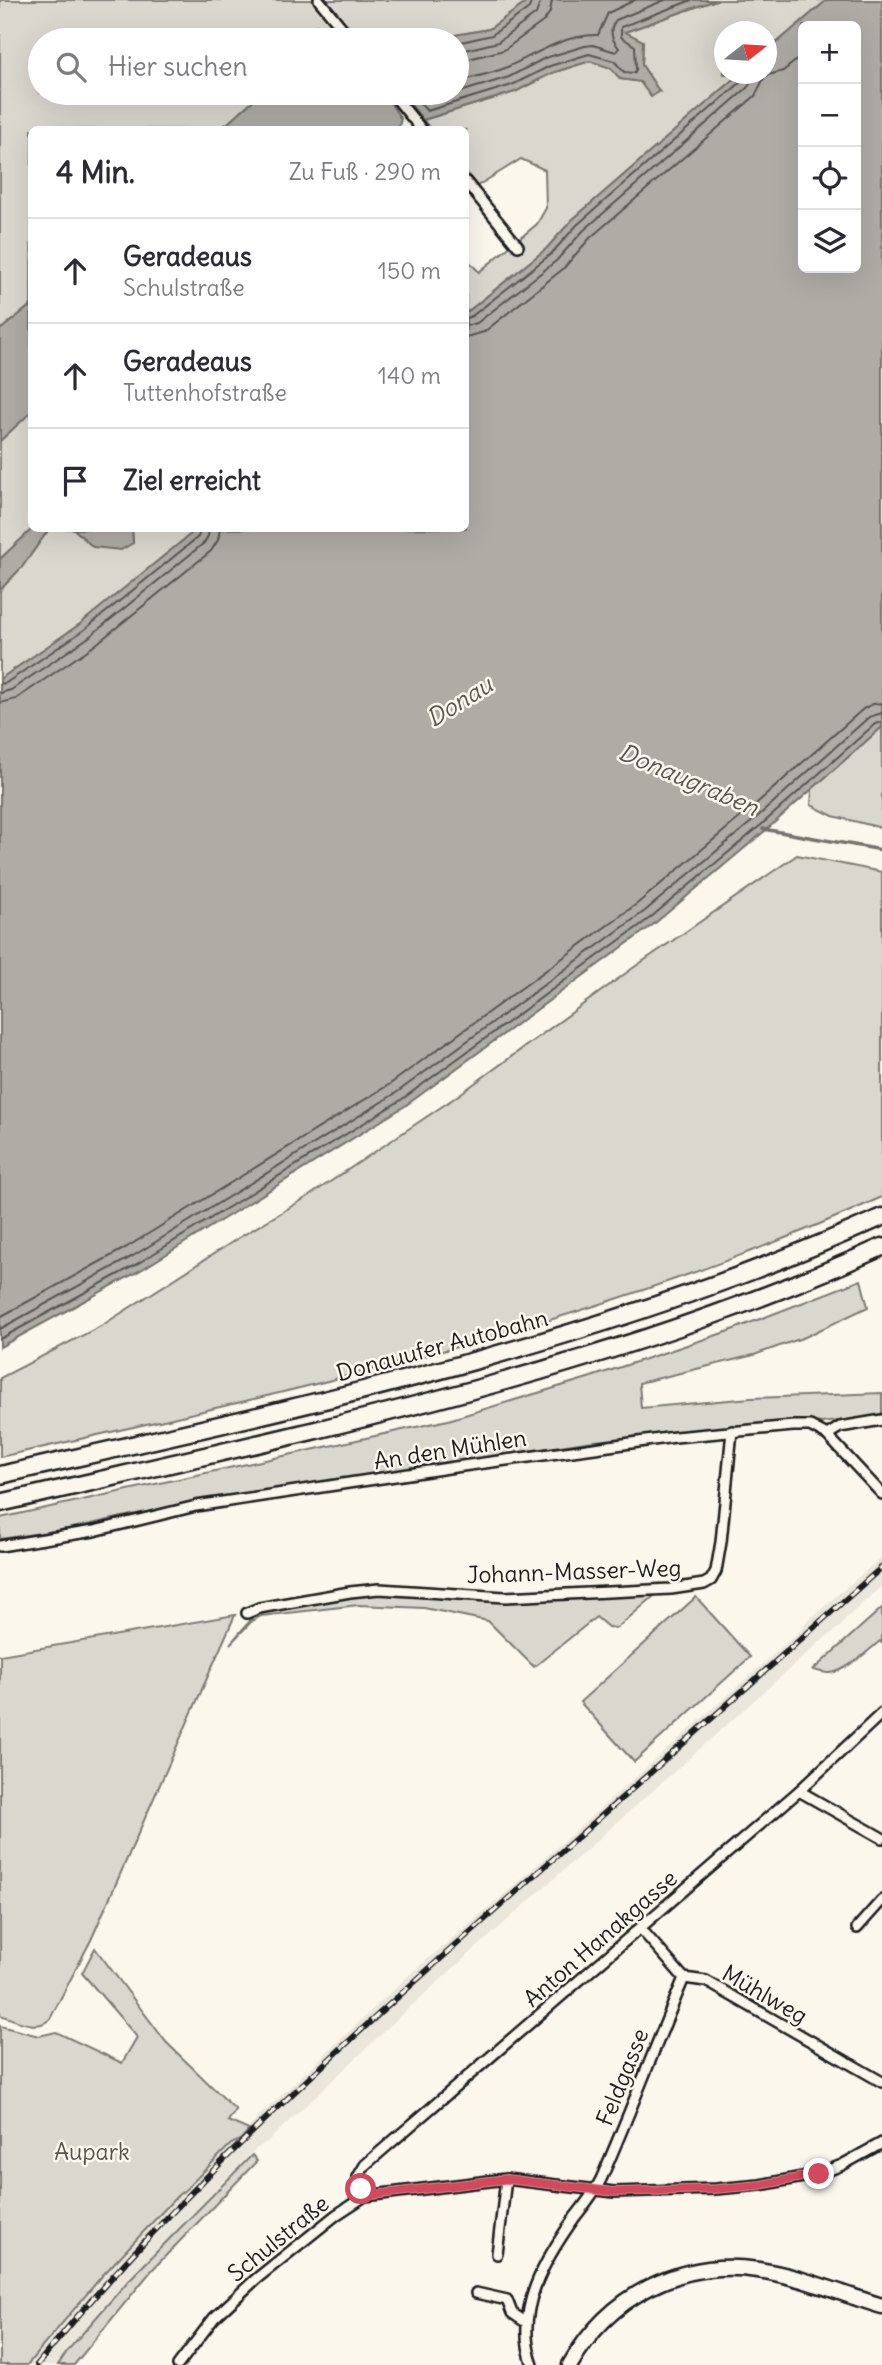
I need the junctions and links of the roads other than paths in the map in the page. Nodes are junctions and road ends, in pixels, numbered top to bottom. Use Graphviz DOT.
graph roads {
  1 [pos="319,0"];
  2 [pos="342,28"];
  3 [pos="402,105"];
  4 [pos="419,126"];
  5 [pos="469,186"];
  6 [pos="518,246"];
  7 [pos="882,1217"];
  8 [pos="882,1247"];
  9 [pos="882,1420"];
  10 [pos="732,1431"];
  11 [pos="827,1434"];
  12 [pos="0,1475"];
  13 [pos="882,1494"];
  14 [pos="0,1503"];
  15 [pos="0,1546"];
  16 [pos="247,1614"];
  17 [pos="882,1713"];
  18 [pos="799,1791"];
  19 [pos="882,1838"];
  20 [pos="882,1900"];
  21 [pos="857,1928"];
  22 [pos="641,1929"];
  23 [pos="684,1978"];
  24 [pos="882,2082"];
  25 [pos="882,2143"];
  26 [pos="506,2179"];
  27 [pos="595,2190"];
  28 [pos="365,2196"];
  29 [pos="497,2254"];
  30 [pos="477,2293"];
  31 [pos="882,2306"];
  32 [pos="527,2323"];
  33 [pos="178,2365"];
  34 [pos="533,2365"];
  35 [pos="570,2365"];
  1 -- 2 [label="street"];
  3 -- 4 [label="street"];
  5 -- 6 [label="street"];
  7 -- 12 [label="highway, Donauufer Autobahn"];
  8 -- 14 [label="highway"];
  9 -- 11 [label="street"];
  10 -- 11 [label="street, An den Mühlen"];
  10 -- 15 [label="street, An den Mühlen"];
  10 -- 16 [label="street, Johann-Masser-Weg"];
  11 -- 13 [label="street"];
  17 -- 18 [label="street, Anton Hanakgasse"];
  18 -- 19 [label="street"];
  18 -- 22 [label="street, Anton Hanakgasse"];
  20 -- 21 [label="street"];
  22 -- 23 [label="street, Mühlweg"];
  22 -- 28 [label="street, Anton Hanakgasse"];
  23 -- 24 [label="street, Mühlweg"];
  23 -- 27 [label="street, Feldgasse"];
  25 -- 27 [label="street, Schulstraße"];
  26 -- 27 [label="street, Schulstraße"];
  26 -- 28 [label="street, Schulstraße"];
  26 -- 29 [label="street"];
  27 -- 32 [label="street, Feldgasse"];
  28 -- 33 [label="street, Schulstraße"];
  30 -- 32 [label="street"];
  31 -- 35 [label="main road"];
  32 -- 34 [label="street, Feldgasse"];
}
